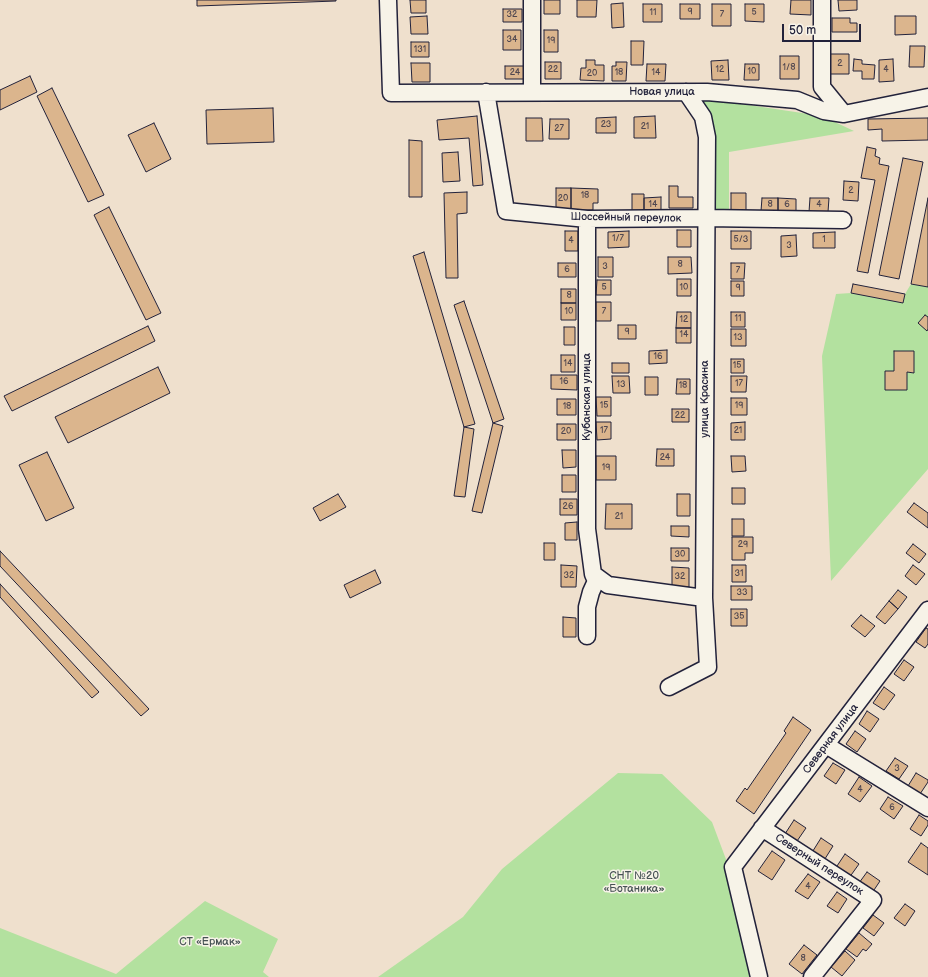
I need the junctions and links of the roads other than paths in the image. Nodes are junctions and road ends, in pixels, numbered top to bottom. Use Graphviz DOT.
graph roads {
  1 [pos="388,0"];
  2 [pos="532,0"];
  3 [pos="822,0"];
  4 [pos="486,92"];
  5 [pos="532,92"];
  6 [pos="686,92"];
  7 [pos="928,97"];
  8 [pos="844,114"];
  9 [pos="706,218"];
  10 [pos="587,219"];
  11 [pos="843,220"];
  12 [pos="593,574"];
  13 [pos="704,598"];
  14 [pos="928,610"];
  15 [pos="587,636"];
  16 [pos="669,687"];
  17 [pos="826,745"];
  18 [pos="928,808"];
  19 [pos="762,828"];
  20 [pos="759,977"];
  21 [pos="812,977"];
  1 -- 4 [label="street, Новая улица"];
  2 -- 5 [label="street"];
  3 -- 8 [label="street"];
  4 -- 5 [label="street, Новая улица"];
  4 -- 10 [label="street, Шоссейный переулок"];
  5 -- 6 [label="street, Новая улица"];
  6 -- 8 [label="street, Новая улица"];
  6 -- 9 [label="street, улица Красина"];
  7 -- 8 [label="street, Новая улица"];
  9 -- 10 [label="street, Шоссейный переулок"];
  9 -- 11 [label="street, Шоссейный переулок"];
  9 -- 13 [label="street, улица Красина"];
  10 -- 12 [label="street, Кубанская улица"];
  12 -- 13 [label="street"];
  12 -- 15 [label="street, Кубанская улица"];
  13 -- 16 [label="street, улица Красина"];
  14 -- 17 [label="street, Северная улица"];
  17 -- 18 [label="street"];
  17 -- 19 [label="street, Северная улица"];
  19 -- 20 [label="street, Северная улица"];
  19 -- 21 [label="street, Северный переулок"];
}
